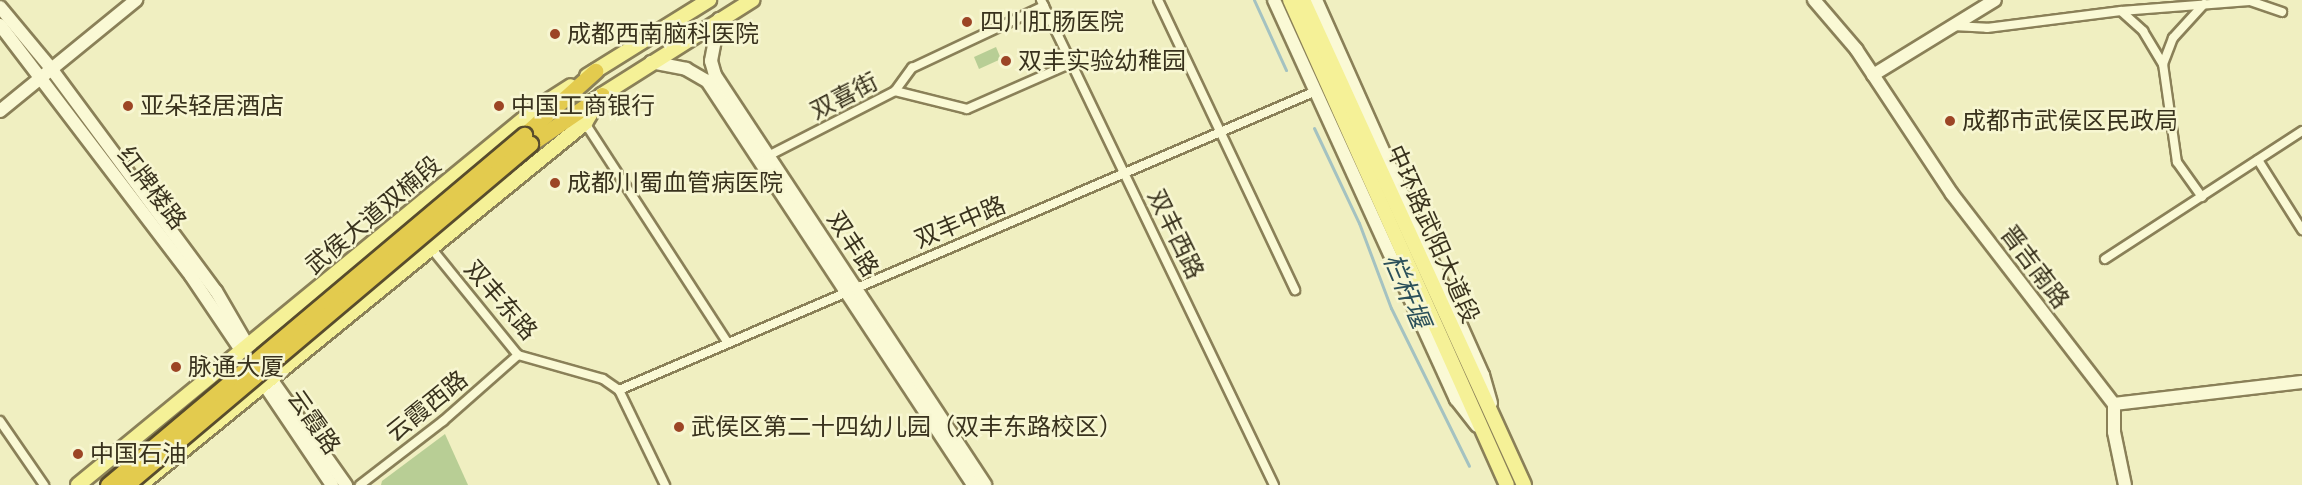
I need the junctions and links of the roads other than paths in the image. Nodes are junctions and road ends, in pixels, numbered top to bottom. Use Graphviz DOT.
graph roads {
  1 [pos="136,0"];
  2 [pos="699,0"];
  3 [pos="709,0"];
  4 [pos="752,0"];
  5 [pos="763,0"];
  6 [pos="1158,0"];
  7 [pos="1274,0"];
  8 [pos="1290,0"];
  9 [pos="1303,0"];
  10 [pos="1316,0"];
  11 [pos="1814,0"];
  12 [pos="1995,0"];
  13 [pos="1043,3"];
  14 [pos="2204,4"];
  15 [pos="0,7"];
  16 [pos="687,11"];
  17 [pos="2121,11"];
  18 [pos="2282,12"];
  19 [pos="723,16"];
  20 [pos="0,26"];
  21 [pos="1953,26"];
  22 [pos="651,62"];
  23 [pos="1072,63"];
  24 [pos="2163,64"];
  25 [pos="45,71"];
  26 [pos="595,71"];
  27 [pos="1874,75"];
  28 [pos="895,91"];
  29 [pos="1316,91"];
  30 [pos="602,95"];
  31 [pos="0,111"];
  32 [pos="585,123"];
  33 [pos="2302,131"];
  34 [pos="1220,132"];
  35 [pos="527,140"];
  36 [pos="770,155"];
  37 [pos="2258,160"];
  38 [pos="1125,173"];
  39 [pos="2202,197"];
  40 [pos="2302,230"];
  41 [pos="431,248"];
  42 [pos="2105,259"];
  43 [pos="1295,290"];
  44 [pos="850,291"];
  45 [pos="1429,296"];
  46 [pos="728,343"];
  47 [pos="245,351"];
  48 [pos="518,355"];
  49 [pos="265,380"];
  50 [pos="2302,382"];
  51 [pos="619,390"];
  52 [pos="2114,404"];
  53 [pos="0,421"];
  54 [pos="1499,434"];
  55 [pos="1485,437"];
  56 [pos="44,485"];
  57 [pos="78,485"];
  58 [pos="108,485"];
  59 [pos="126,485"];
  60 [pos="140,485"];
  61 [pos="332,485"];
  62 [pos="346,485"];
  63 [pos="360,485"];
  64 [pos="665,485"];
  65 [pos="973,485"];
  66 [pos="985,485"];
  67 [pos="1274,485"];
  68 [pos="1507,485"];
  69 [pos="1524,485"];
  70 [pos="2125,485"];
  1 -- 25 [label="street"];
  2 -- 16 [label="street"];
  3 -- 16 [label="main road, 武侯大道双楠段"];
  4 -- 19 [label="main road"];
  5 -- 19 [label="street"];
  6 -- 34 [label="street"];
  7 -- 29 [label="street"];
  8 -- 45 [label="main road, 中环路武阳大道段"];
  9 -- 45 [label="main road, 中环路武阳大道段"];
  10 -- 54 [label="street"];
  11 -- 27 [label="street, 晋吉南路"];
  12 -- 21 [label="street"];
  13 -- 23 [label="street, 双丰西路"];
  13 -- 28 [label="street"];
  14 -- 17 [label="street"];
  14 -- 18 [label="street"];
  14 -- 24 [label="street"];
  15 -- 25 [label="street, 红牌楼路"];
  16 -- 26 [label="main road, 武侯大道双楠段"];
  17 -- 21 [label="street"];
  17 -- 24 [label="street"];
  19 -- 22 [label="main road"];
  19 -- 36 [label="street, 双丰路"];
  20 -- 25 [label="street, 红牌楼路"];
  21 -- 27 [label="street"];
  22 -- 30 [label="main road"];
  22 -- 44 [label="street, 双丰路"];
  23 -- 28 [label="street, 双喜街"];
  23 -- 38 [label="street, 双丰西路"];
  24 -- 39 [label="street"];
  25 -- 31 [label="street"];
  25 -- 47 [label="street, 红牌楼路"];
  26 -- 35 [label="highway"];
  26 -- 47 [label="main road, 武侯大道双楠段"];
  27 -- 52 [label="street, 晋吉南路"];
  28 -- 36 [label="street, 双喜街"];
  29 -- 34 [label="street, 双丰中路"];
  29 -- 55 [label="street"];
  30 -- 32 [label="main road"];
  30 -- 35 [label="highway"];
  32 -- 41 [label="main road"];
  32 -- 46 [label="street"];
  33 -- 37 [label="street"];
  34 -- 38 [label="street, 双丰中路"];
  34 -- 43 [label="street"];
  35 -- 58 [label="highway, bridge"];
  35 -- 59 [label="highway, bridge"];
  36 -- 44 [label="street, 双丰路"];
  37 -- 39 [label="street"];
  37 -- 40 [label="street"];
  38 -- 44 [label="street, 双丰中路"];
  38 -- 67 [label="street, 双丰西路"];
  39 -- 42 [label="street"];
  41 -- 48 [label="street, 双丰东路"];
  41 -- 49 [label="main road"];
  44 -- 46 [label="street, 双丰中路"];
  44 -- 65 [label="street, 双丰路"];
  44 -- 66 [label="street, 双丰路"];
  45 -- 54 [label="main road, 中环路武阳大道段"];
  45 -- 55 [label="main road, 中环路武阳大道段"];
  46 -- 51 [label="street, 双丰中路"];
  47 -- 49 [label="street, 红牌楼路"];
  47 -- 57 [label="main road, 武侯大道双楠段"];
  48 -- 51 [label="street, 双丰东路"];
  48 -- 63 [label="street, 云霞西路"];
  49 -- 60 [label="main road"];
  49 -- 61 [label="street, 云霞路"];
  49 -- 62 [label="street"];
  50 -- 52 [label="street"];
  51 -- 64 [label="street"];
  52 -- 70 [label="street"];
  53 -- 56 [label="street"];
  54 -- 69 [label="main road, 中环路武阳大道段"];
  55 -- 68 [label="main road, 中环路武阳大道段"];
}
